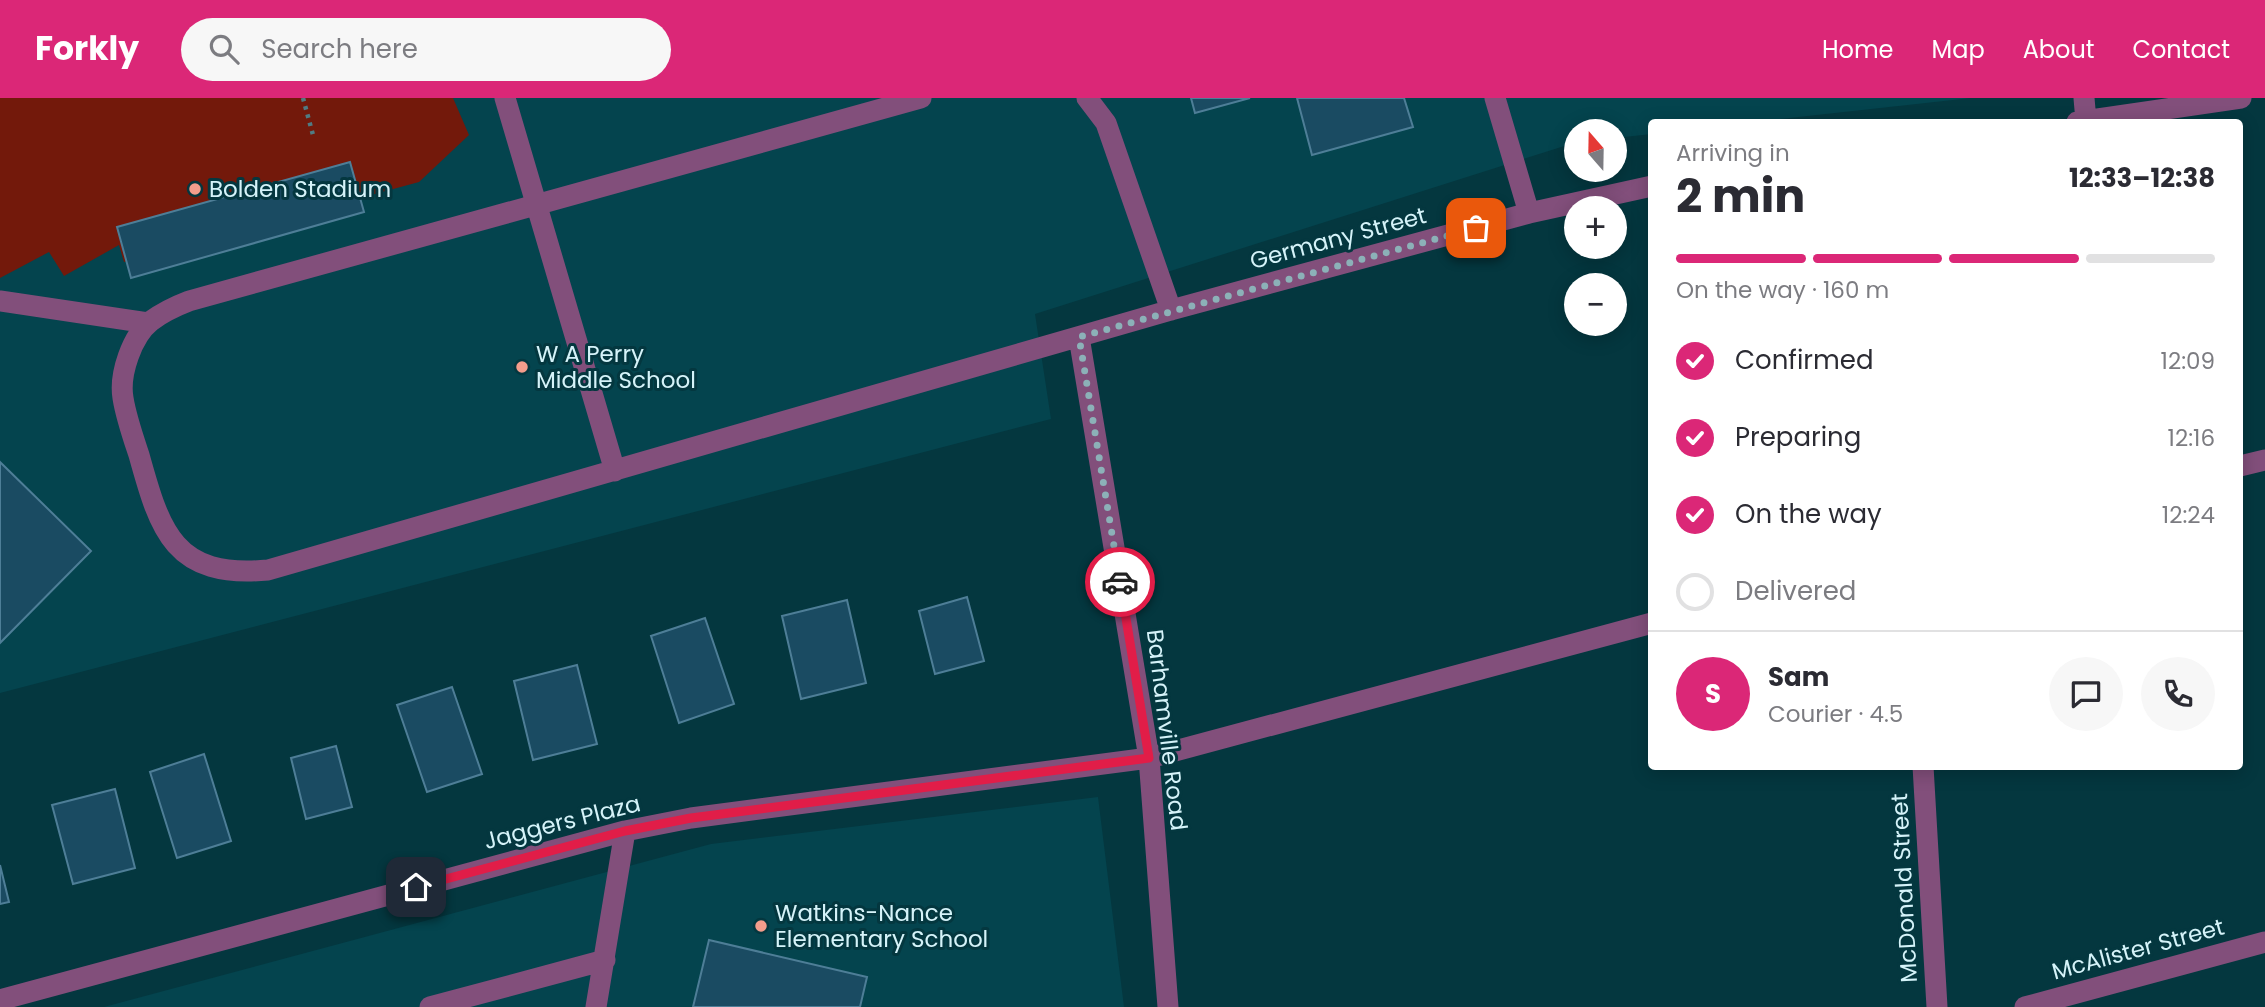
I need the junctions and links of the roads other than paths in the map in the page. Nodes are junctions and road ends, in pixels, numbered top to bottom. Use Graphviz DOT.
graph roads {
  1 [pos="505,98"];
  2 [pos="921,98"];
  3 [pos="1087,98"];
  4 [pos="1495,98"];
  5 [pos="2084,98"];
  6 [pos="2241,98"];
  7 [pos="2208,114"];
  8 [pos="2081,119"];
  9 [pos="2129,119"];
  10 [pos="1648,187"];
  11 [pos="538,204"];
  12 [pos="1529,213"];
  13 [pos="0,301"];
  14 [pos="1171,310"];
  15 [pos="148,323"];
  16 [pos="1079,337"];
  17 [pos="2265,460"];
  18 [pos="2243,465"];
  19 [pos="615,471"];
  20 [pos="1648,624"];
  21 [pos="1149,758"];
  22 [pos="1923,770"];
  23 [pos="625,831"];
  24 [pos="2265,942"];
  25 [pos="605,960"];
  26 [pos="0,1000"];
  27 [pos="430,1007"];
  28 [pos="596,1007"];
  29 [pos="1168,1007"];
  30 [pos="1937,1007"];
  31 [pos="2025,1007"];
  1 -- 11 [label="street"];
  2 -- 11 [label="street"];
  3 -- 14 [label="street"];
  4 -- 12 [label="street"];
  5 -- 8 [label="street"];
  6 -- 7 [label="street"];
  7 -- 9 [label="street"];
  10 -- 12 [label="street, Germany Street"];
  11 -- 15 [label="street"];
  11 -- 19 [label="street"];
  12 -- 14 [label="street, Germany Street"];
  13 -- 15 [label="street"];
  14 -- 16 [label="street, Germany Street"];
  15 -- 19 [label="street, Germany Street"];
  16 -- 19 [label="street, Germany Street"];
  16 -- 21 [label="street, Barhamville Road"];
  17 -- 18 [label="street"];
  20 -- 21 [label="street"];
  21 -- 23 [label="street, Jaggers Plaza"];
  21 -- 29 [label="street, Barhamville Road"];
  22 -- 30 [label="street, McDonald Street"];
  23 -- 25 [label="street"];
  23 -- 26 [label="street, Jaggers Plaza"];
  24 -- 31 [label="street, McAlister Street"];
  25 -- 27 [label="street"];
  25 -- 28 [label="street"];
}
